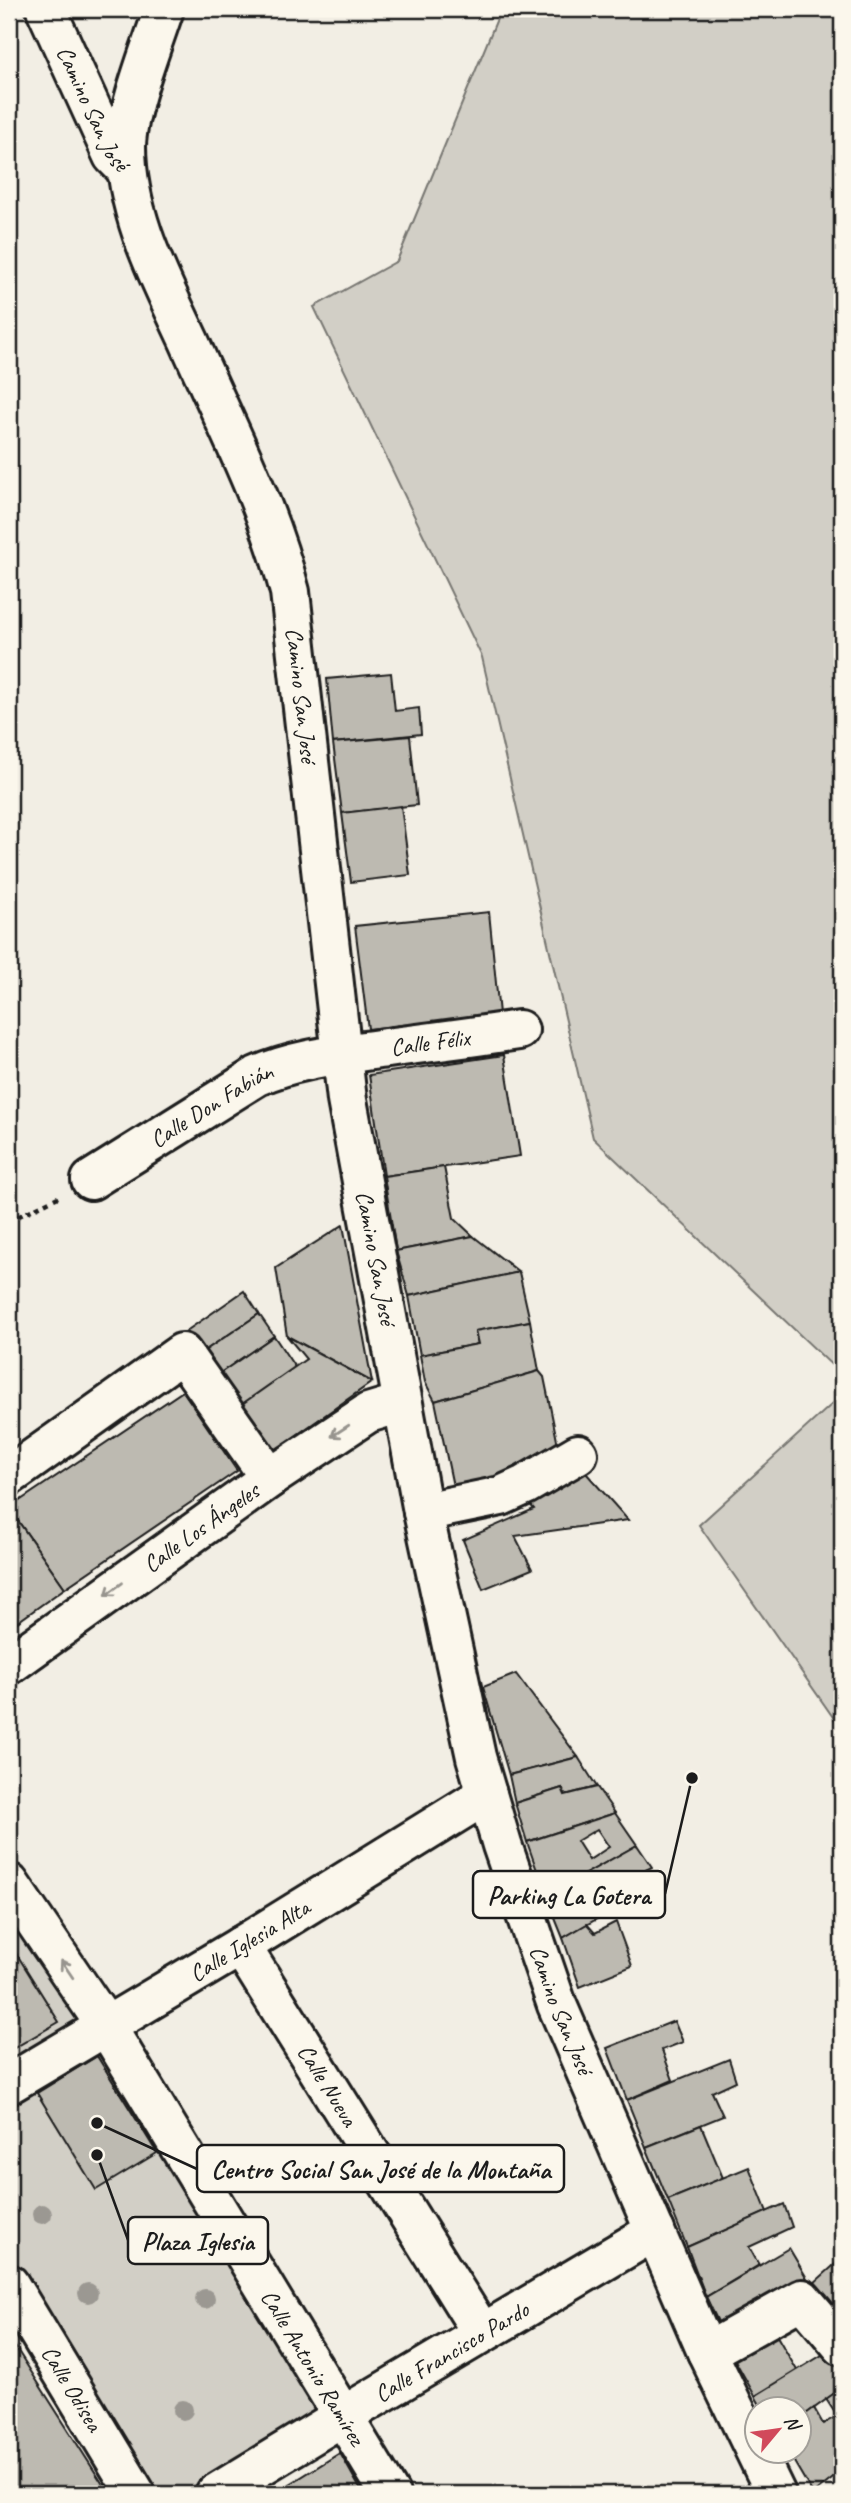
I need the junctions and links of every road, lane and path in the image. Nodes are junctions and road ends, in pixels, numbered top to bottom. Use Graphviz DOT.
graph roads {
  1 [pos="46,9"];
  2 [pos="164,9"];
  3 [pos="127,170"];
  4 [pos="519,1030"];
  5 [pos="341,1055"];
  6 [pos="91,1180"];
  7 [pos="9,1221"];
  8 [pos="401,1403"];
  9 [pos="578,1454"];
  10 [pos="9,1476"];
  11 [pos="270,1478"];
  12 [pos="422,1512"];
  13 [pos="9,1665"];
  14 [pos="487,1794"];
  15 [pos="9,1883"];
  16 [pos="241,1947"];
  17 [pos="106,2026"];
  18 [pos="9,2084"];
  19 [pos="655,2231"];
  20 [pos="9,2284"];
  21 [pos="482,2333"];
  22 [pos="842,2346"];
  23 [pos="707,2351"];
  24 [pos="343,2416"];
  25 [pos="136,2494"];
  26 [pos="215,2494"];
  27 [pos="390,2494"];
  28 [pos="776,2494"];
  1 -- 3 [label="street, Camino San José"];
  2 -- 3 [label="street"];
  3 -- 5 [label="street, Camino San José"];
  4 -- 5 [label="street, Calle Félix"];
  5 -- 6 [label="street, Calle Don Fabián"];
  5 -- 8 [label="street, Camino San José"];
  6 -- 7 [label="path"];
  8 -- 11 [label="street, Calle Los Ángeles, one-way"];
  8 -- 12 [label="street, Camino San José"];
  9 -- 12 [label="street"];
  10 -- 11 [label="street"];
  11 -- 13 [label="street, Calle Los Ángeles, one-way"];
  12 -- 14 [label="street, Camino San José"];
  14 -- 16 [label="street, Calle Iglesia Alta"];
  14 -- 19 [label="street, Camino San José"];
  17 -- 15 [label="street, Calle Antonio Ramírez, one-way"];
  16 -- 17 [label="street, Calle Iglesia Alta"];
  16 -- 21 [label="street, Calle Nueva"];
  17 -- 18 [label="street, Calle Iglesia Alta"];
  17 -- 24 [label="street, Calle Antonio Ramírez"];
  19 -- 21 [label="street, Calle Francisco Pardo"];
  19 -- 23 [label="street, Camino San José"];
  20 -- 25 [label="street, Calle Odisea"];
  21 -- 24 [label="street, Calle Francisco Pardo"];
  22 -- 23 [label="street"];
  23 -- 28 [label="street, Camino San José"];
  24 -- 26 [label="street, Calle Francisco Pardo"];
  24 -- 27 [label="street, Calle Antonio Ramírez"];
}
